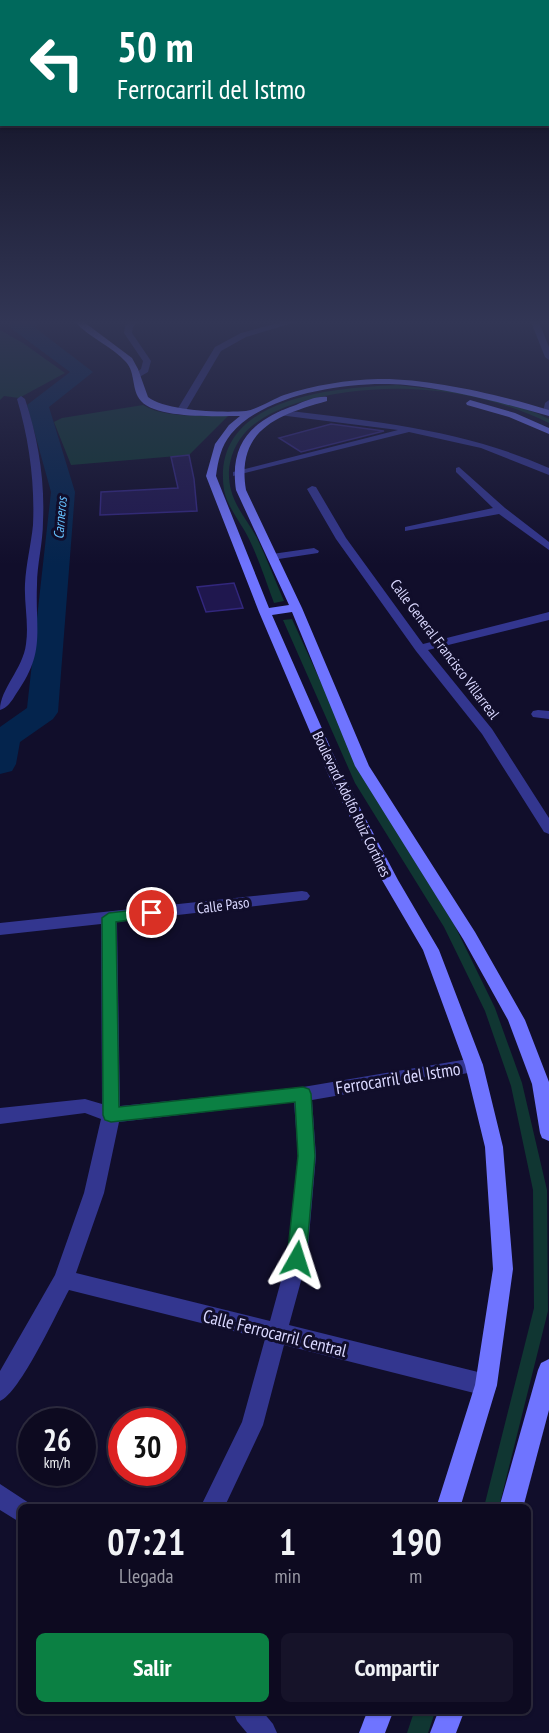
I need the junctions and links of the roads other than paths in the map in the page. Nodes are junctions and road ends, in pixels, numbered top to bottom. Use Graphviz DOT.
graph roads {
  1 [pos="22,403"];
  2 [pos="149,403"];
  3 [pos="186,403"];
  4 [pos="272,403"];
  5 [pos="307,403"];
  6 [pos="467,403"];
  7 [pos="521,403"];
  8 [pos="549,409"];
  9 [pos="182,410"];
  10 [pos="282,413"];
  11 [pos="250,414"];
  12 [pos="413,429"];
  13 [pos="549,430"];
  14 [pos="459,470"];
  15 [pos="549,472"];
  16 [pos="236,474"];
  17 [pos="312,489"];
  18 [pos="501,510"];
  19 [pos="409,529"];
  20 [pos="549,547"];
  21 [pos="314,551"];
  22 [pos="272,557"];
  23 [pos="296,608"];
  24 [pos="265,612"];
  25 [pos="549,616"];
  26 [pos="420,648"];
  27 [pos="0,706"];
  28 [pos="549,829"];
  29 [pos="302,896"];
  30 [pos="109,918"];
  31 [pos="0,928"];
  32 [pos="474,1065"];
  33 [pos="303,1094"];
  34 [pos="111,1115"];
  35 [pos="0,1116"];
  36 [pos="549,1132"];
  37 [pos="64,1279"];
  38 [pos="278,1334"];
  39 [pos="549,1370"];
  40 [pos="486,1385"];
  41 [pos="0,1390"];
  42 [pos="0,1496"];
  43 [pos="213,1504"];
  44 [pos="448,1504"];
  45 [pos="512,1504"];
  46 [pos="18,1509"];
  47 [pos="248,1714"];
  48 [pos="379,1714"];
  49 [pos="450,1714"];
  50 [pos="264,1733"];
  51 [pos="372,1733"];
  52 [pos="443,1733"];
  1 -- 27 [label="street"];
  2 -- 9 [label="main road"];
  3 -- 9 [label="street"];
  4 -- 11 [label="main road, Boulevard Adolfo Ruiz Cortines"];
  5 -- 10 [label="main road"];
  6 -- 13 [label="main road"];
  7 -- 8 [label="main road, Boulevard Adolfo Ruiz Cortines"];
  9 -- 11 [label="main road"];
  10 -- 12 [label="street"];
  10 -- 16 [label="main road"];
  11 -- 24 [label="main road, Boulevard Adolfo Ruiz Cortines"];
  12 -- 15 [label="street"];
  12 -- 16 [label="street"];
  14 -- 18 [label="street"];
  16 -- 22 [label="main road, Boulevard Adolfo Ruiz Cortines"];
  17 -- 26 [label="street, Calle General Francisco Villarreal"];
  18 -- 19 [label="street"];
  18 -- 20 [label="street"];
  21 -- 22 [label="street"];
  22 -- 23 [label="main road, Boulevard Adolfo Ruiz Cortines"];
  23 -- 24 [label="main road"];
  23 -- 36 [label="main road, Boulevard Adolfo Ruiz Cortines"];
  24 -- 32 [label="main road, Boulevard Adolfo Ruiz Cortines"];
  25 -- 26 [label="street"];
  26 -- 28 [label="street, Calle General Francisco Villarreal"];
  29 -- 30 [label="street, Calle Paso"];
  30 -- 31 [label="street, Calle Paso"];
  30 -- 34 [label="street"];
  32 -- 33 [label="street, Ferrocarril del Istmo"];
  32 -- 40 [label="main road, Boulevard Adolfo Ruiz Cortines"];
  33 -- 34 [label="street, Ferrocarril del Istmo"];
  33 -- 38 [label="street"];
  34 -- 35 [label="street, Ferrocarril del Istmo"];
  34 -- 37 [label="street"];
  37 -- 38 [label="street, Calle Ferrocarril Central"];
  37 -- 41 [label="street"];
  38 -- 40 [label="street, Calle Ferrocarril Central"];
  38 -- 43 [label="street"];
  39 -- 45 [label="main road"];
  40 -- 44 [label="main road, Boulevard Adolfo Ruiz Cortines"];
  42 -- 46 [label="street"];
  47 -- 50 [label="street"];
  48 -- 51 [label="main road"];
  49 -- 52 [label="main road"];
}
